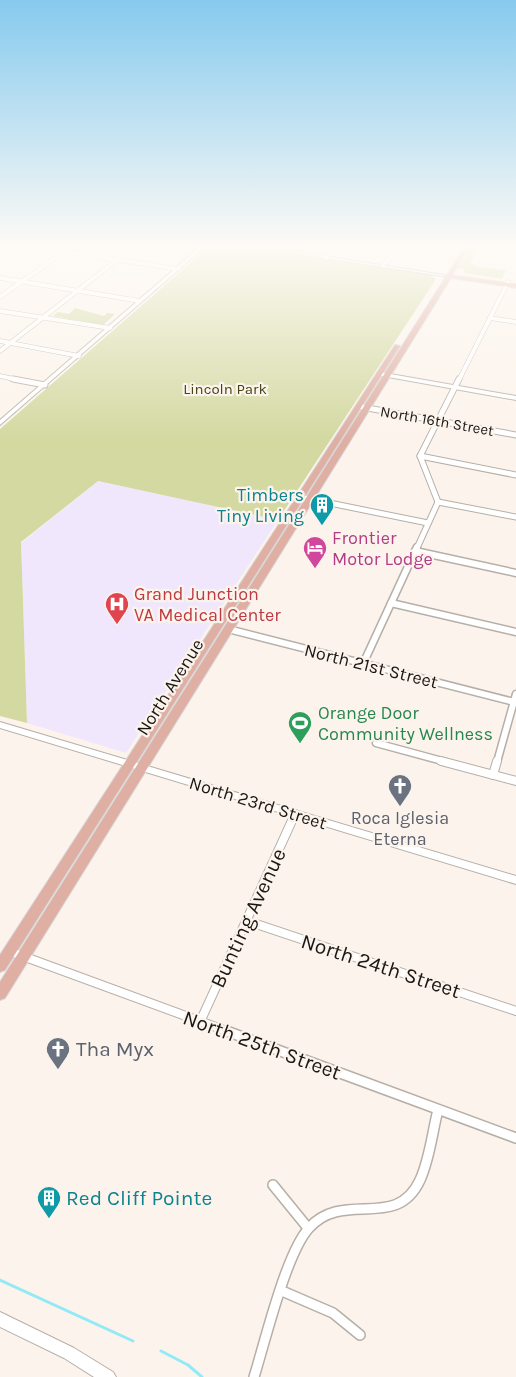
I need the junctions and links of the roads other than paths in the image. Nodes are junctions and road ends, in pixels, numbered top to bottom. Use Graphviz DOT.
graph roads {
  1 [pos="52,310"];
  2 [pos="130,310"];
  3 [pos="421,310"];
  4 [pos="427,310"];
  5 [pos="494,310"];
  6 [pos="0,311"];
  7 [pos="43,317"];
  8 [pos="490,318"];
  9 [pos="414,320"];
  10 [pos="516,322"];
  11 [pos="110,328"];
  12 [pos="412,336"];
  13 [pos="0,341"];
  14 [pos="11,343"];
  15 [pos="0,351"];
  16 [pos="79,356"];
  17 [pos="383,375"];
  18 [pos="0,376"];
  19 [pos="45,385"];
  20 [pos="455,387"];
  21 [pos="516,398"];
  22 [pos="358,406"];
  23 [pos="367,408"];
  24 [pos="0,416"];
  25 [pos="7,417"];
  26 [pos="438,421"];
  27 [pos="0,424"];
  28 [pos="516,435"];
  29 [pos="337,439"];
  30 [pos="346,441"];
  31 [pos="420,456"];
  32 [pos="516,475"];
  33 [pos="300,497"];
  34 [pos="310,499"];
  35 [pos="438,502"];
  36 [pos="293,509"];
  37 [pos="516,517"];
  38 [pos="428,523"];
  39 [pos="292,528"];
  40 [pos="279,531"];
  41 [pos="415,551"];
  42 [pos="271,561"];
  43 [pos="516,573"];
  44 [pos="247,581"];
  45 [pos="257,584"];
  46 [pos="391,603"];
  47 [pos="232,604"];
  48 [pos="217,627"];
  49 [pos="228,630"];
  50 [pos="516,632"];
  51 [pos="208,661"];
  52 [pos="364,664"];
  53 [pos="515,698"];
  54 [pos="0,725"];
  55 [pos="376,743"];
  56 [pos="136,766"];
  57 [pos="493,775"];
  58 [pos="516,781"];
  59 [pos="295,814"];
  60 [pos="516,880"];
  61 [pos="247,921"];
  62 [pos="9,951"];
  63 [pos="23,957"];
  64 [pos="0,966"];
  65 [pos="0,994"];
  66 [pos="516,1011"];
  67 [pos="200,1022"];
  68 [pos="438,1110"];
  69 [pos="516,1138"];
  70 [pos="273,1185"];
  71 [pos="308,1228"];
  72 [pos="282,1291"];
  73 [pos="0,1318"];
  74 [pos="360,1335"];
  75 [pos="108,1377"];
  76 [pos="254,1377"];
  1 -- 7 [label="street"];
  2 -- 11 [label="street"];
  3 -- 9 [label="main road, North Avenue"];
  4 -- 12 [label="main road, North Avenue"];
  5 -- 8 [label="street"];
  6 -- 7 [label="street"];
  7 -- 11 [label="street"];
  7 -- 14 [label="street"];
  8 -- 10 [label="street"];
  8 -- 20 [label="street"];
  9 -- 12 [label="main road"];
  9 -- 17 [label="main road, North Avenue"];
  11 -- 16 [label="street"];
  12 -- 17 [label="main road, North Avenue"];
  13 -- 14 [label="street"];
  14 -- 15 [label="street"];
  14 -- 16 [label="street"];
  16 -- 19 [label="street"];
  17 -- 20 [label="street"];
  17 -- 22 [label="main road, North Avenue"];
  17 -- 23 [label="main road, North Avenue"];
  18 -- 19 [label="street"];
  19 -- 25 [label="street"];
  20 -- 21 [label="street"];
  20 -- 26 [label="street"];
  22 -- 23 [label="street, North 16th Street"];
  22 -- 29 [label="main road, North Avenue"];
  23 -- 26 [label="street, North 16th Street"];
  23 -- 30 [label="main road, North Avenue"];
  24 -- 25 [label="street"];
  25 -- 27 [label="street"];
  26 -- 28 [label="street, North 16th Street"];
  26 -- 31 [label="street"];
  29 -- 30 [label="main road"];
  29 -- 33 [label="main road, North Avenue"];
  30 -- 34 [label="main road, North Avenue"];
  31 -- 32 [label="street"];
  31 -- 35 [label="street"];
  33 -- 34 [label="street"];
  33 -- 36 [label="main road, North Avenue"];
  34 -- 38 [label="street"];
  34 -- 39 [label="main road, North Avenue"];
  35 -- 37 [label="street"];
  35 -- 38 [label="street"];
  36 -- 39 [label="main road"];
  36 -- 40 [label="main road, North Avenue"];
  38 -- 41 [label="street"];
  39 -- 42 [label="main road, North Avenue"];
  40 -- 42 [label="main road"];
  40 -- 44 [label="main road, North Avenue"];
  41 -- 43 [label="street"];
  41 -- 46 [label="street"];
  42 -- 45 [label="main road, North Avenue"];
  44 -- 45 [label="main road"];
  44 -- 47 [label="main road, North Avenue"];
  45 -- 49 [label="main road, North Avenue"];
  46 -- 50 [label="street"];
  46 -- 52 [label="street"];
  47 -- 48 [label="main road, North Avenue"];
  47 -- 49 [label="main road"];
  48 -- 51 [label="main road"];
  48 -- 56 [label="main road, North Avenue"];
  49 -- 51 [label="main road, North Avenue"];
  49 -- 52 [label="street, North 21st Street"];
  51 -- 56 [label="main road, North Avenue"];
  52 -- 53 [label="street, North 21st Street"];
  53 -- 57 [label="street"];
  54 -- 56 [label="street, North 23rd Street"];
  55 -- 57 [label="street"];
  56 -- 59 [label="street, North 23rd Street"];
  56 -- 62 [label="main road, North Avenue"];
  56 -- 63 [label="main road, North Avenue"];
  57 -- 58 [label="street"];
  59 -- 60 [label="street, North 23rd Street"];
  59 -- 61 [label="street, Bunting Avenue"];
  61 -- 66 [label="street, North 24th Street"];
  61 -- 67 [label="street, Bunting Avenue"];
  62 -- 63 [label="street, North 25th Street"];
  62 -- 64 [label="main road, North Avenue"];
  63 -- 65 [label="main road, North Avenue"];
  63 -- 67 [label="street, North 25th Street"];
  67 -- 68 [label="street, North 25th Street"];
  68 -- 69 [label="street, North 25th Street"];
  68 -- 71 [label="street"];
  70 -- 71 [label="street"];
  71 -- 72 [label="street"];
  72 -- 74 [label="street"];
  72 -- 76 [label="street"];
  73 -- 75 [label="street"];
}
